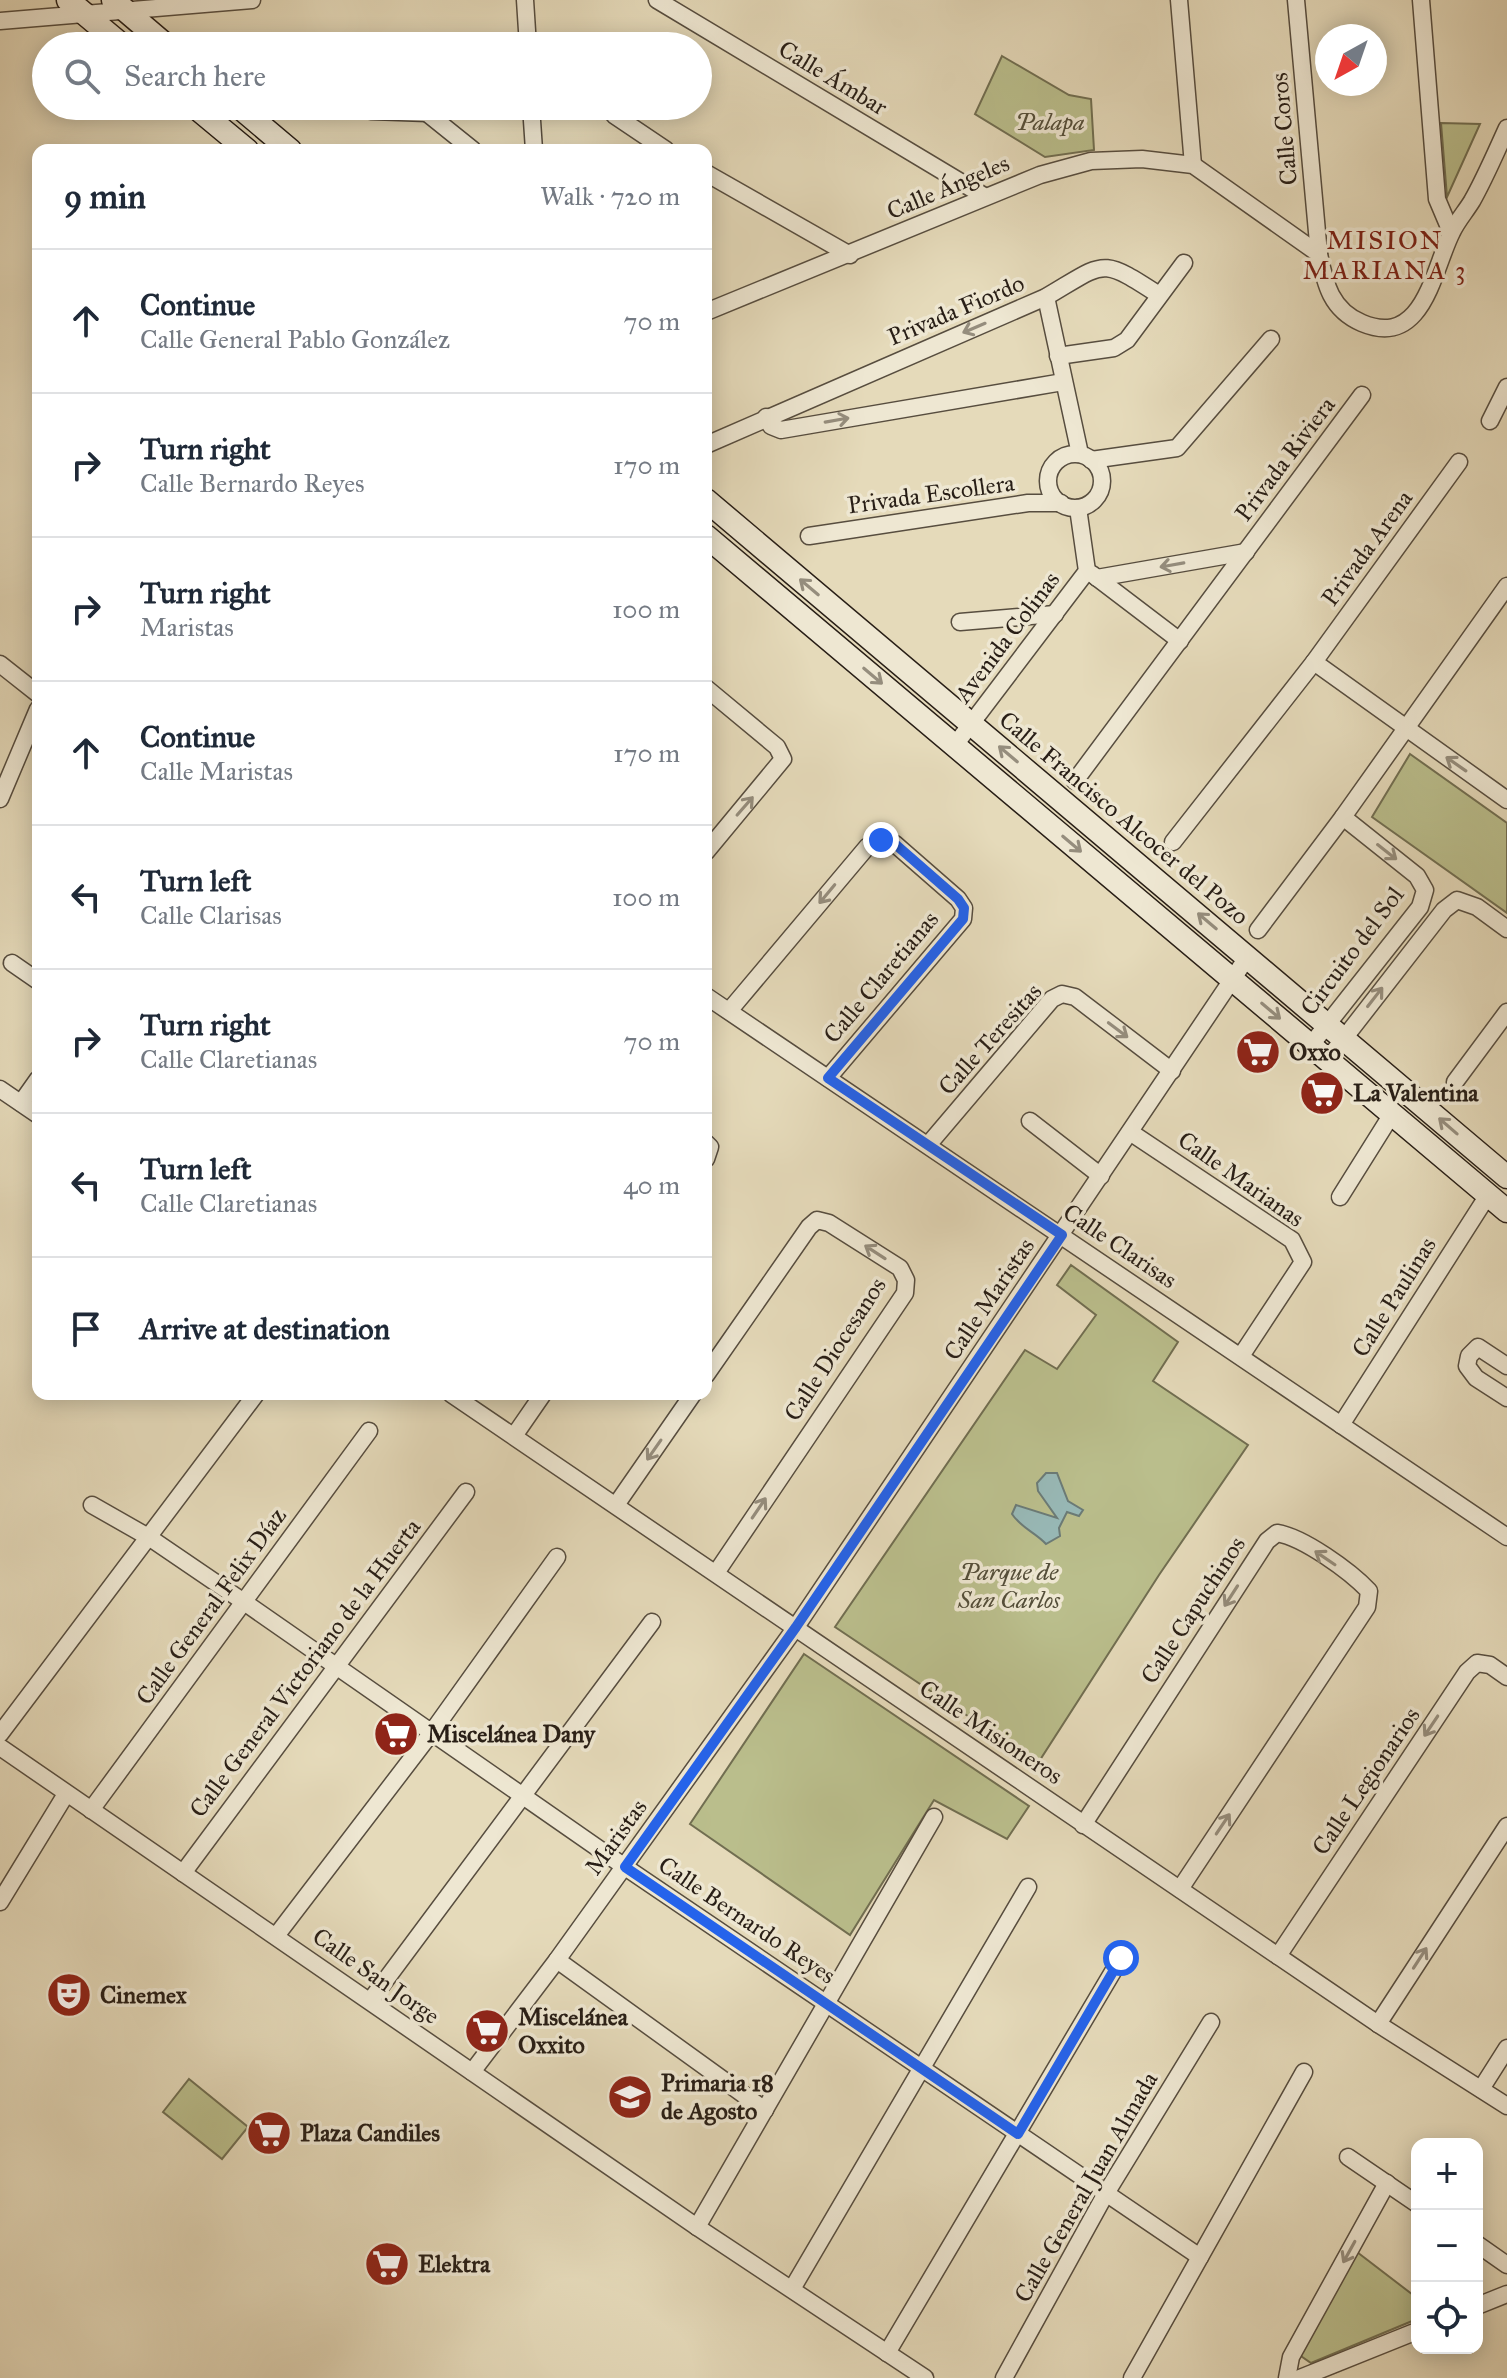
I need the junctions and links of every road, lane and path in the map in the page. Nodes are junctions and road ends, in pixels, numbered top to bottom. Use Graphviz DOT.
graph roads {
  1 [pos="252,0"];
  2 [pos="525,0"];
  3 [pos="657,0"];
  4 [pos="1179,0"];
  5 [pos="1296,0"];
  6 [pos="1421,0"];
  7 [pos="119,5"];
  8 [pos="76,7"];
  9 [pos="0,21"];
  10 [pos="106,32"];
  11 [pos="151,32"];
  12 [pos="527,32"];
  13 [pos="710,32"];
  14 [pos="712,33"];
  15 [pos="211,120"];
  16 [pos="255,120"];
  17 [pos="436,120"];
  18 [pos="532,120"];
  19 [pos="621,120"];
  20 [pos="1507,128"];
  21 [pos="240,144"];
  22 [pos="283,144"];
  23 [pos="466,144"];
  24 [pos="534,144"];
  25 [pos="653,144"];
  26 [pos="1193,165"];
  27 [pos="712,176"];
  28 [pos="984,196"];
  29 [pos="1451,232"];
  30 [pos="1319,254"];
  31 [pos="850,255"];
  32 [pos="1184,263"];
  33 [pos="1159,295"];
  34 [pos="1046,297"];
  35 [pos="712,310"];
  36 [pos="1271,339"];
  37 [pos="1058,356"];
  38 [pos="1063,382"];
  39 [pos="1507,387"];
  40 [pos="1362,395"];
  41 [pos="766,417"];
  42 [pos="1490,421"];
  43 [pos="712,442"];
  44 [pos="1086,457"];
  45 [pos="1459,462"];
  46 [pos="712,505"];
  47 [pos="1070,506"];
  48 [pos="809,536"];
  49 [pos="712,541"];
  50 [pos="1246,552"];
  51 [pos="1092,575"];
  52 [pos="1507,586"];
  53 [pos="1055,614"];
  54 [pos="960,622"];
  55 [pos="1180,641"];
  56 [pos="1314,662"];
  57 [pos="0,664"];
  58 [pos="32,689"];
  59 [pos="712,693"];
  60 [pos="32,723"];
  61 [pos="972,724"];
  62 [pos="1405,728"];
  63 [pos="955,745"];
  64 [pos="1075,781"];
  65 [pos="0,799"];
  66 [pos="1507,799"];
  67 [pos="1343,817"];
  68 [pos="1173,842"];
  69 [pos="712,845"];
  70 [pos="1507,929"];
  71 [pos="1258,930"];
  72 [pos="1248,956"];
  73 [pos="12,963"];
  74 [pos="32,977"];
  75 [pos="1233,979"];
  76 [pos="712,1000"];
  77 [pos="729,1011"];
  78 [pos="1507,1012"];
  79 [pos="1336,1030"];
  80 [pos="1320,1052"];
  81 [pos="1172,1071"];
  82 [pos="828,1078"];
  83 [pos="1455,1082"];
  84 [pos="32,1087"];
  85 [pos="0,1089"];
  86 [pos="21,1103"];
  87 [pos="32,1111"];
  88 [pos="1392,1114"];
  89 [pos="1030,1121"];
  90 [pos="1130,1132"];
  91 [pos="928,1145"];
  92 [pos="1101,1176"];
  93 [pos="1507,1177"];
  94 [pos="1488,1195"];
  95 [pos="1340,1197"];
  96 [pos="1507,1211"];
  97 [pos="1062,1235"];
  98 [pos="1241,1356"];
  99 [pos="712,1366"];
  100 [pos="1507,1366"];
  101 [pos="1507,1398"];
  102 [pos="252,1400"];
  103 [pos="460,1400"];
  104 [pos="539,1400"];
  105 [pos="689,1400"];
  106 [pos="1341,1425"];
  107 [pos="369,1431"];
  108 [pos="514,1436"];
  109 [pos="466,1492"];
  110 [pos="92,1505"];
  111 [pos="616,1505"];
  112 [pos="1507,1537"];
  113 [pos="150,1538"];
  114 [pos="557,1557"];
  115 [pos="716,1573"];
  116 [pos="244,1602"];
  117 [pos="652,1622"];
  118 [pos="796,1627"];
  119 [pos="336,1666"];
  120 [pos="1507,1677"];
  121 [pos="432,1732"];
  122 [pos="0,1734"];
  123 [pos="0,1747"];
  124 [pos="66,1794"];
  125 [pos="522,1796"];
  126 [pos="91,1810"];
  127 [pos="934,1817"];
  128 [pos="1083,1825"];
  129 [pos="1507,1826"];
  130 [pos="625,1867"];
  131 [pos="183,1873"];
  132 [pos="1028,1887"];
  133 [pos="1180,1889"];
  134 [pos="0,1902"];
  135 [pos="276,1936"];
  136 [pos="1278,1956"];
  137 [pos="1121,1958"];
  138 [pos="557,1960"];
  139 [pos="370,2001"];
  140 [pos="829,2003"];
  141 [pos="1211,2022"];
  142 [pos="1378,2024"];
  143 [pos="1507,2048"];
  144 [pos="923,2067"];
  145 [pos="472,2072"];
  146 [pos="1304,2072"];
  147 [pos="1481,2089"];
  148 [pos="1507,2106"];
  149 [pos="765,2110"];
  150 [pos="1018,2134"];
  151 [pos="1348,2157"];
  152 [pos="1387,2183"];
  153 [pos="1105,2195"];
  154 [pos="1411,2200"];
  155 [pos="697,2227"];
  156 [pos="1483,2248"];
  157 [pos="1200,2257"];
  158 [pos="1507,2265"];
  159 [pos="792,2289"];
  160 [pos="1507,2294"];
  161 [pos="1483,2304"];
  162 [pos="1411,2333"];
  163 [pos="887,2353"];
  164 [pos="925,2378"];
  165 [pos="1004,2378"];
  166 [pos="1132,2378"];
  167 [pos="1287,2378"];
  168 [pos="1301,2378"];
  1 -- 7 [label="street"];
  2 -- 12 [label="street"];
  3 -- 13 [label="street, Calle Ámbar"];
  4 -- 26 [label="street"];
  5 -- 30 [label="street, Calle Coros"];
  6 -- 29 [label="street"];
  7 -- 8 [label="street"];
  7 -- 11 [label="street"];
  8 -- 9 [label="street"];
  8 -- 10 [label="street"];
  14 -- 28 [label="street, Calle Ámbar"];
  15 -- 21 [label="street"];
  16 -- 22 [label="street"];
  17 -- 23 [label="street"];
  18 -- 24 [label="street"];
  19 -- 25 [label="street"];
  20 -- 29 [label="street"];
  26 -- 28 [label="street, Calle Ángeles"];
  26 -- 30 [label="street, Calle Ángeles"];
  27 -- 31 [label="street"];
  28 -- 31 [label="street, Calle Ángeles"];
  29 -- 30 [label="street"];
  31 -- 35 [label="street, Calle Ángeles"];
  32 -- 33 [label="street"];
  33 -- 34 [label="street, Privada Fiordo"];
  33 -- 37 [label="street"];
  34 -- 37 [label="street"];
  34 -- 41 [label="street, Privada Fiordo, one-way"];
  36 -- 44 [label="street"];
  37 -- 38 [label="street"];
  41 -- 38 [label="street, one-way"];
  38 -- 44 [label="street"];
  39 -- 42 [label="street"];
  40 -- 50 [label="street, Privada Riviera"];
  41 -- 43 [label="street, Privada Fiordo"];
  44 -- 47 [label="street"];
  44 -- 47 [label="street"];
  45 -- 56 [label="street, Privada Arena"];
  61 -- 46 [label="street, Calle Francisco Alcocer del Pozo, one-way"];
  47 -- 48 [label="street, Privada Escollera"];
  47 -- 51 [label="street, Avenida Colinas"];
  49 -- 63 [label="street, one-way"];
  50 -- 51 [label="street, Privada Riviera, one-way"];
  50 -- 55 [label="street, Privada Riviera"];
  51 -- 53 [label="street, Avenida Colinas"];
  51 -- 55 [label="street"];
  52 -- 62 [label="street"];
  53 -- 54 [label="street"];
  53 -- 61 [label="street, Avenida Colinas"];
  55 -- 64 [label="street, Privada Riviera"];
  56 -- 62 [label="street"];
  56 -- 68 [label="street, Privada Arena"];
  57 -- 58 [label="street"];
  69 -- 59 [label="street, one-way"];
  60 -- 65 [label="street"];
  61 -- 63 [label="street, Avenida Colinas"];
  72 -- 61 [label="street, Calle Francisco Alcocer del Pozo, one-way"];
  66 -- 62 [label="street, one-way"];
  62 -- 67 [label="street"];
  63 -- 75 [label="street, one-way"];
  67 -- 71 [label="street"];
  67 -- 79 [label="street, Circuito del Sol, one-way"];
  79 -- 70 [label="street, Circuito del Sol, one-way"];
  72 -- 75 [label="street, Calle Maristas"];
  72 -- 79 [label="street, Calle Francisco Alcocer del Pozo"];
  73 -- 74 [label="street"];
  75 -- 80 [label="street, one-way"];
  75 -- 81 [label="street, Calle Maristas"];
  76 -- 77 [label="street, Calle Clarisas"];
  77 -- 82 [label="street, Calle Clarisas"];
  82 -- 77 [label="street, Calle Claretianas, one-way"];
  78 -- 83 [label="street"];
  79 -- 80 [label="street, Circuito del Sol"];
  93 -- 79 [label="street, Calle Francisco Alcocer del Pozo, one-way"];
  80 -- 88 [label="street"];
  81 -- 90 [label="street, Calle Maristas"];
  91 -- 81 [label="street, Calle Teresitas, one-way"];
  82 -- 91 [label="street, Calle Clarisas"];
  84 -- 86 [label="street"];
  85 -- 86 [label="street"];
  86 -- 87 [label="street"];
  88 -- 94 [label="street"];
  88 -- 95 [label="street"];
  89 -- 92 [label="street"];
  90 -- 92 [label="street, Calle Maristas"];
  90 -- 98 [label="street, Calle Marianas"];
  91 -- 97 [label="street, Calle Clarisas"];
  92 -- 97 [label="street, Calle Maristas"];
  94 -- 96 [label="street"];
  94 -- 106 [label="street, Calle Paulinas"];
  97 -- 98 [label="street, Calle Clarisas"];
  97 -- 118 [label="street, Calle Maristas"];
  98 -- 106 [label="street, Calle Clarisas"];
  115 -- 99 [label="street, Calle Diocesanos, one-way"];
  100 -- 101 [label="street"];
  102 -- 113 [label="street"];
  103 -- 108 [label="street, Calle Misioneros"];
  104 -- 108 [label="street"];
  105 -- 111 [label="street, one-way"];
  106 -- 112 [label="street, Calle Clarisas"];
  107 -- 116 [label="street, Calle General Felix Díaz"];
  108 -- 111 [label="street, Calle Misioneros"];
  109 -- 119 [label="street, Calle General Victoriano de la Huerta"];
  110 -- 113 [label="street, Calle Bernardo Reyes"];
  111 -- 115 [label="street, Calle Misioneros"];
  113 -- 116 [label="street, Calle Bernardo Reyes"];
  113 -- 122 [label="street"];
  114 -- 121 [label="street"];
  115 -- 118 [label="street, Calle Misioneros"];
  116 -- 119 [label="street, Calle Bernardo Reyes"];
  116 -- 126 [label="street, Calle General Felix Díaz"];
  117 -- 125 [label="street"];
  118 -- 128 [label="street, Calle Misioneros"];
  118 -- 130 [label="street, Maristas"];
  119 -- 121 [label="street, Calle Bernardo Reyes"];
  119 -- 131 [label="street, Calle General Victoriano de la Huerta"];
  120 -- 136 [label="street, Calle Legionarios, one-way"];
  121 -- 125 [label="street, Calle Bernardo Reyes"];
  121 -- 135 [label="street"];
  123 -- 124 [label="street, Calle San Jorge"];
  124 -- 126 [label="street, Calle San Jorge"];
  124 -- 134 [label="street"];
  125 -- 130 [label="street, Calle Bernardo Reyes"];
  125 -- 139 [label="street"];
  126 -- 131 [label="street, Calle San Jorge"];
  127 -- 140 [label="street"];
  128 -- 133 [label="street, Calle Misioneros"];
  133 -- 128 [label="street, Calle Capuchinos, one-way"];
  142 -- 129 [label="street, one-way"];
  130 -- 138 [label="street, Maristas"];
  130 -- 140 [label="street, Calle Bernardo Reyes"];
  131 -- 135 [label="street, Calle San Jorge"];
  132 -- 144 [label="street"];
  133 -- 136 [label="street, Calle Misioneros"];
  135 -- 139 [label="street, Calle San Jorge"];
  136 -- 142 [label="street, Calle Misioneros"];
  137 -- 150 [label="street"];
  138 -- 145 [label="street, Maristas"];
  138 -- 149 [label="street"];
  139 -- 145 [label="street, Calle San Jorge"];
  140 -- 144 [label="street, Calle Bernardo Reyes"];
  140 -- 149 [label="street"];
  141 -- 153 [label="street, Calle General Juan Almada"];
  142 -- 147 [label="street, Calle Misioneros"];
  143 -- 147 [label="street"];
  144 -- 150 [label="street, Calle Bernardo Reyes"];
  144 -- 159 [label="street"];
  145 -- 155 [label="street, Calle San Jorge"];
  146 -- 157 [label="street"];
  147 -- 148 [label="street, Calle Misioneros"];
  149 -- 155 [label="street"];
  150 -- 153 [label="street, Calle Bernardo Reyes"];
  150 -- 163 [label="street"];
  151 -- 152 [label="street"];
  152 -- 154 [label="street"];
  152 -- 167 [label="street, one-way"];
  153 -- 157 [label="street, Calle Bernardo Reyes"];
  153 -- 165 [label="street, Calle General Juan Almada"];
  155 -- 159 [label="street, Calle San Jorge"];
  156 -- 158 [label="street"];
  157 -- 166 [label="street"];
  159 -- 163 [label="street, Calle San Jorge"];
  160 -- 161 [label="street"];
  162 -- 168 [label="street"];
  163 -- 164 [label="street, Calle San Jorge"];
}
